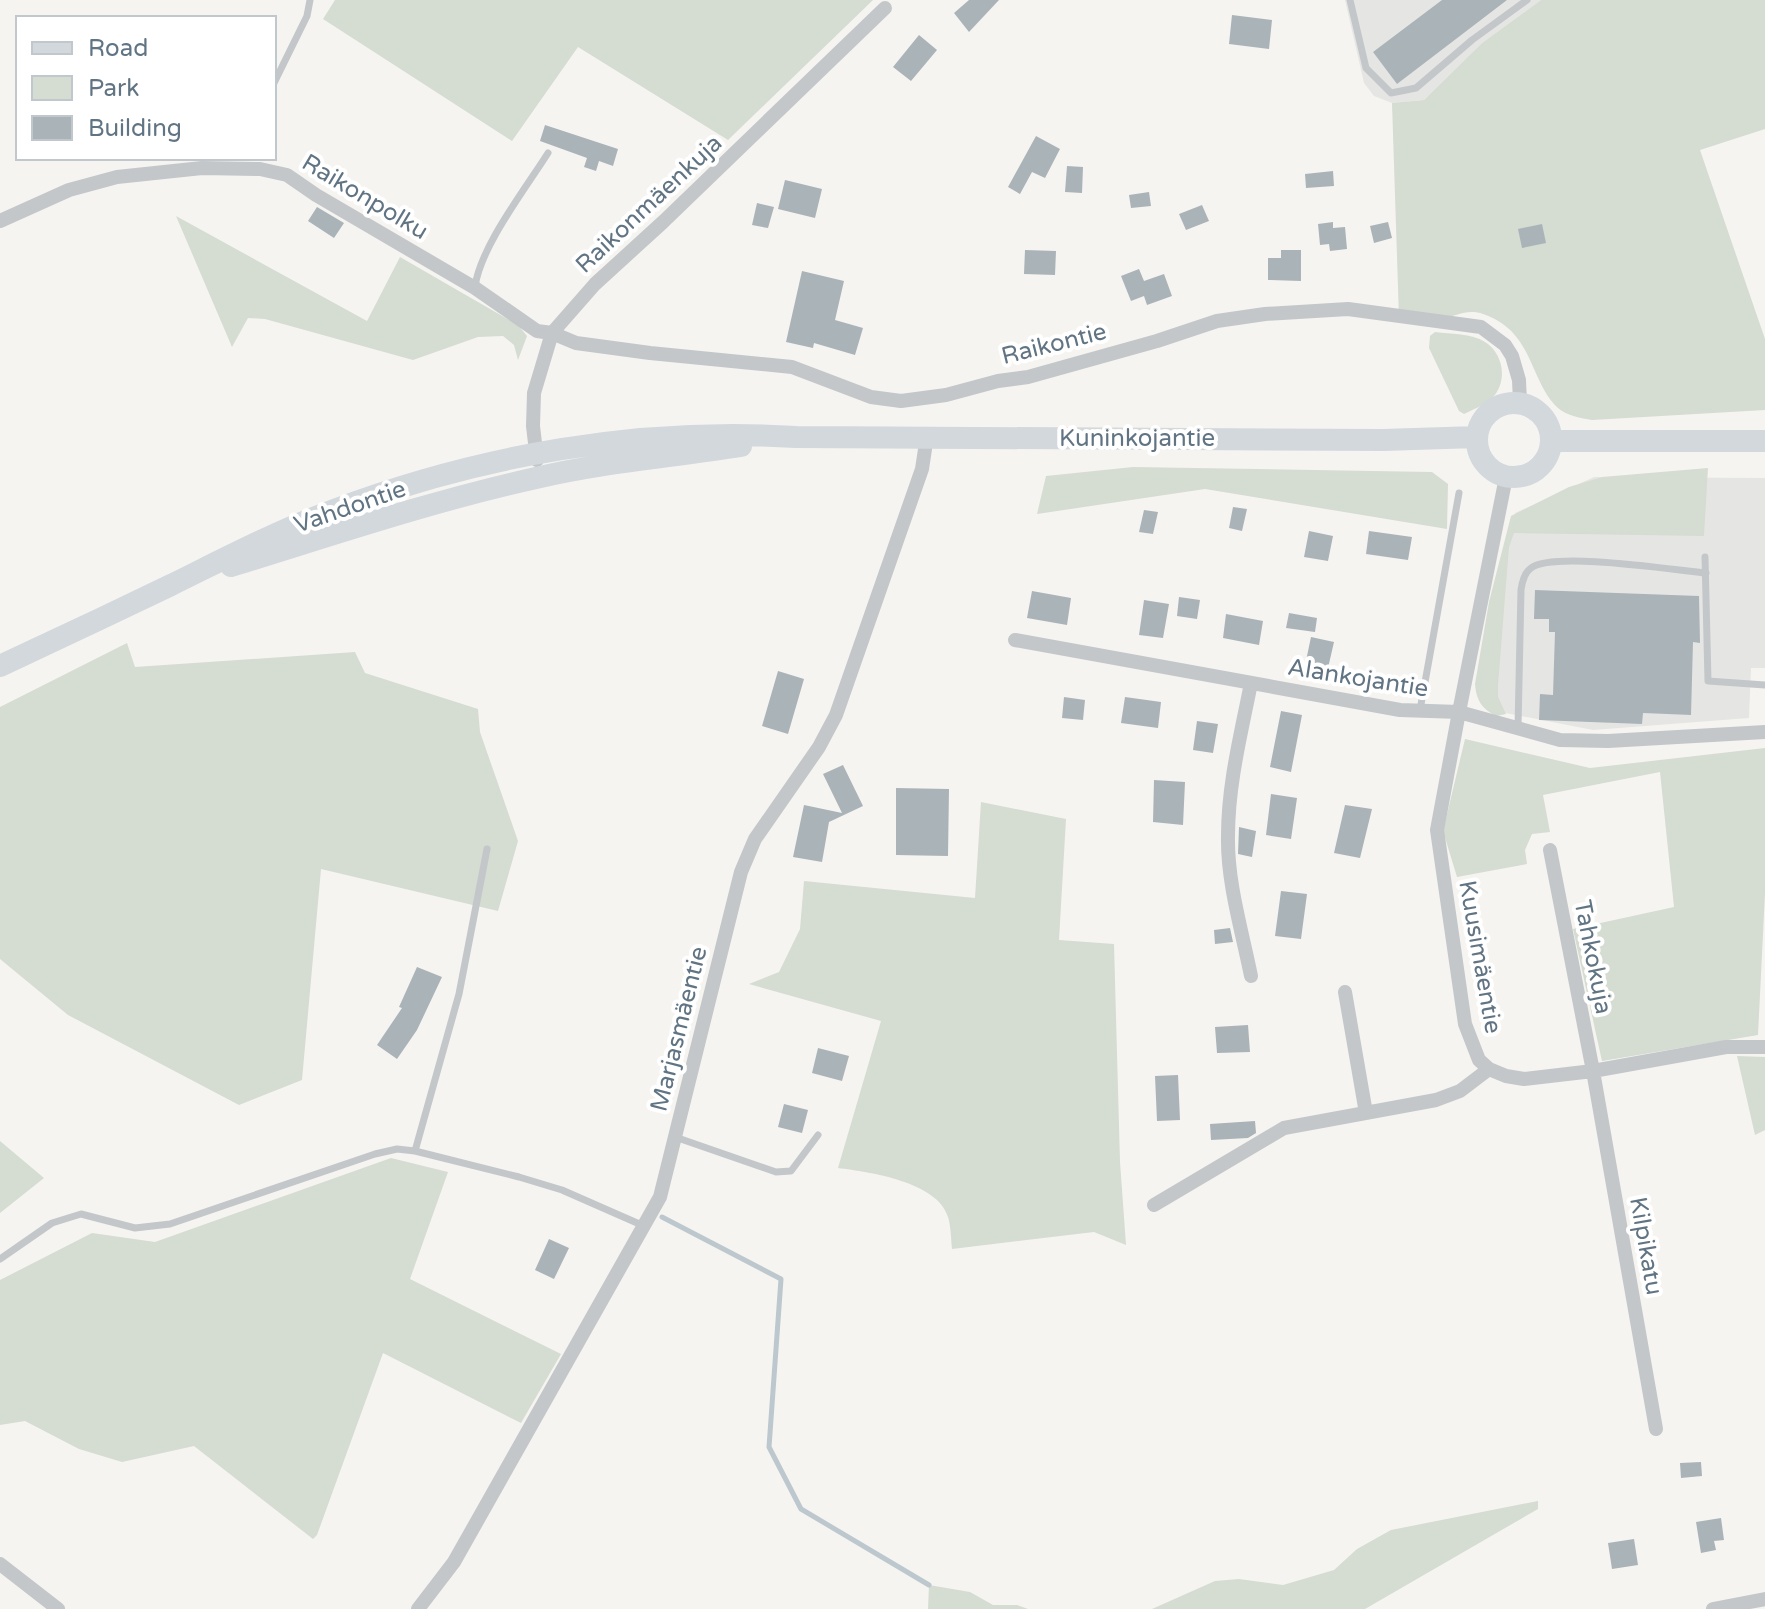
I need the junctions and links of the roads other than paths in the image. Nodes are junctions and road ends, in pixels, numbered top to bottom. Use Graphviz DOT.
graph roads {
  1 [pos="310,0"];
  2 [pos="1350,0"];
  3 [pos="1527,0"];
  4 [pos="885,8"];
  5 [pos="276,79"];
  6 [pos="548,153"];
  7 [pos="234,163"];
  8 [pos="0,221"];
  9 [pos="475,288"];
  10 [pos="552,333"];
  11 [pos="1520,403"];
  12 [pos="927,436"];
  13 [pos="796,437"];
  14 [pos="1477,437"];
  15 [pos="1552,441"];
  16 [pos="1765,441"];
  17 [pos="536,454"];
  18 [pos="540,477"];
  19 [pos="1506,477"];
  20 [pos="1459,493"];
  21 [pos="1705,557"];
  22 [pos="1706,573"];
  23 [pos="172,584"];
  24 [pos="1015,640"];
  25 [pos="0,666"];
  26 [pos="1251,683"];
  27 [pos="1765,685"];
  28 [pos="1459,712"];
  29 [pos="1420,713"];
  30 [pos="1518,730"];
  31 [pos="1765,732"];
  32 [pos="487,849"];
  33 [pos="1550,850"];
  34 [pos="1251,976"];
  35 [pos="1345,992"];
  36 [pos="1765,1047"];
  37 [pos="1489,1069"];
  38 [pos="1593,1071"];
  39 [pos="1366,1113"];
  40 [pos="818,1135"];
  41 [pos="675,1137"];
  42 [pos="415,1151"];
  43 [pos="1154,1205"];
  44 [pos="644,1226"];
  45 [pos="0,1259"];
  46 [pos="1656,1429"];
  47 [pos="0,1564"];
  48 [pos="1765,1599"];
  49 [pos="58,1609"];
  50 [pos="418,1609"];
  51 [pos="1713,1609"];
  1 -- 5 [label="lane"];
  2 -- 3 [label="lane"];
  4 -- 10 [label="street, Raikonmäenkuja"];
  6 -- 9 [label="lane"];
  7 -- 8 [label="street, Raikonpolku"];
  7 -- 9 [label="street, Raikonpolku"];
  9 -- 10 [label="street, Raikonpolku"];
  10 -- 11 [label="street, Raikontie"];
  10 -- 17 [label="street, Raikonmäenkuja"];
  11 -- 14 [label="main road"];
  11 -- 15 [label="main road"];
  12 -- 13 [label="main road, Kuninkojantie"];
  12 -- 14 [label="main road, Kuninkojantie"];
  12 -- 41 [label="street, Marjasmäentie"];
  13 -- 17 [label="main road, Kuninkojantie"];
  13 -- 18 [label="main road, Kuninkojantie"];
  14 -- 19 [label="main road"];
  15 -- 16 [label="main road"];
  15 -- 19 [label="main road"];
  17 -- 18 [label="street, Raikonmäenkuja"];
  17 -- 23 [label="main road, Vahdontie"];
  18 -- 23 [label="main road, Vahdontie"];
  19 -- 28 [label="street, Alankojantie"];
  20 -- 29 [label="lane"];
  21 -- 22 [label="lane"];
  22 -- 27 [label="lane"];
  22 -- 30 [label="lane"];
  23 -- 25 [label="main road, Vahdontie"];
  24 -- 26 [label="street, Alankojantie"];
  26 -- 29 [label="street, Alankojantie"];
  26 -- 34 [label="street"];
  28 -- 29 [label="street, Alankojantie"];
  28 -- 30 [label="street"];
  28 -- 37 [label="street, Kuusimäentie"];
  30 -- 31 [label="street"];
  32 -- 42 [label="lane"];
  33 -- 38 [label="street, Tahkokuja"];
  35 -- 39 [label="street"];
  36 -- 38 [label="street, Kuusimäentie"];
  37 -- 38 [label="street, Kuusimäentie"];
  37 -- 39 [label="street"];
  38 -- 46 [label="street, Kilpikatu"];
  39 -- 43 [label="street"];
  40 -- 41 [label="lane"];
  41 -- 44 [label="street, Marjasmäentie"];
  42 -- 44 [label="lane"];
  42 -- 45 [label="lane"];
  44 -- 50 [label="street, Marjasmäentie"];
  47 -- 49 [label="street"];
  48 -- 51 [label="street"];
}
